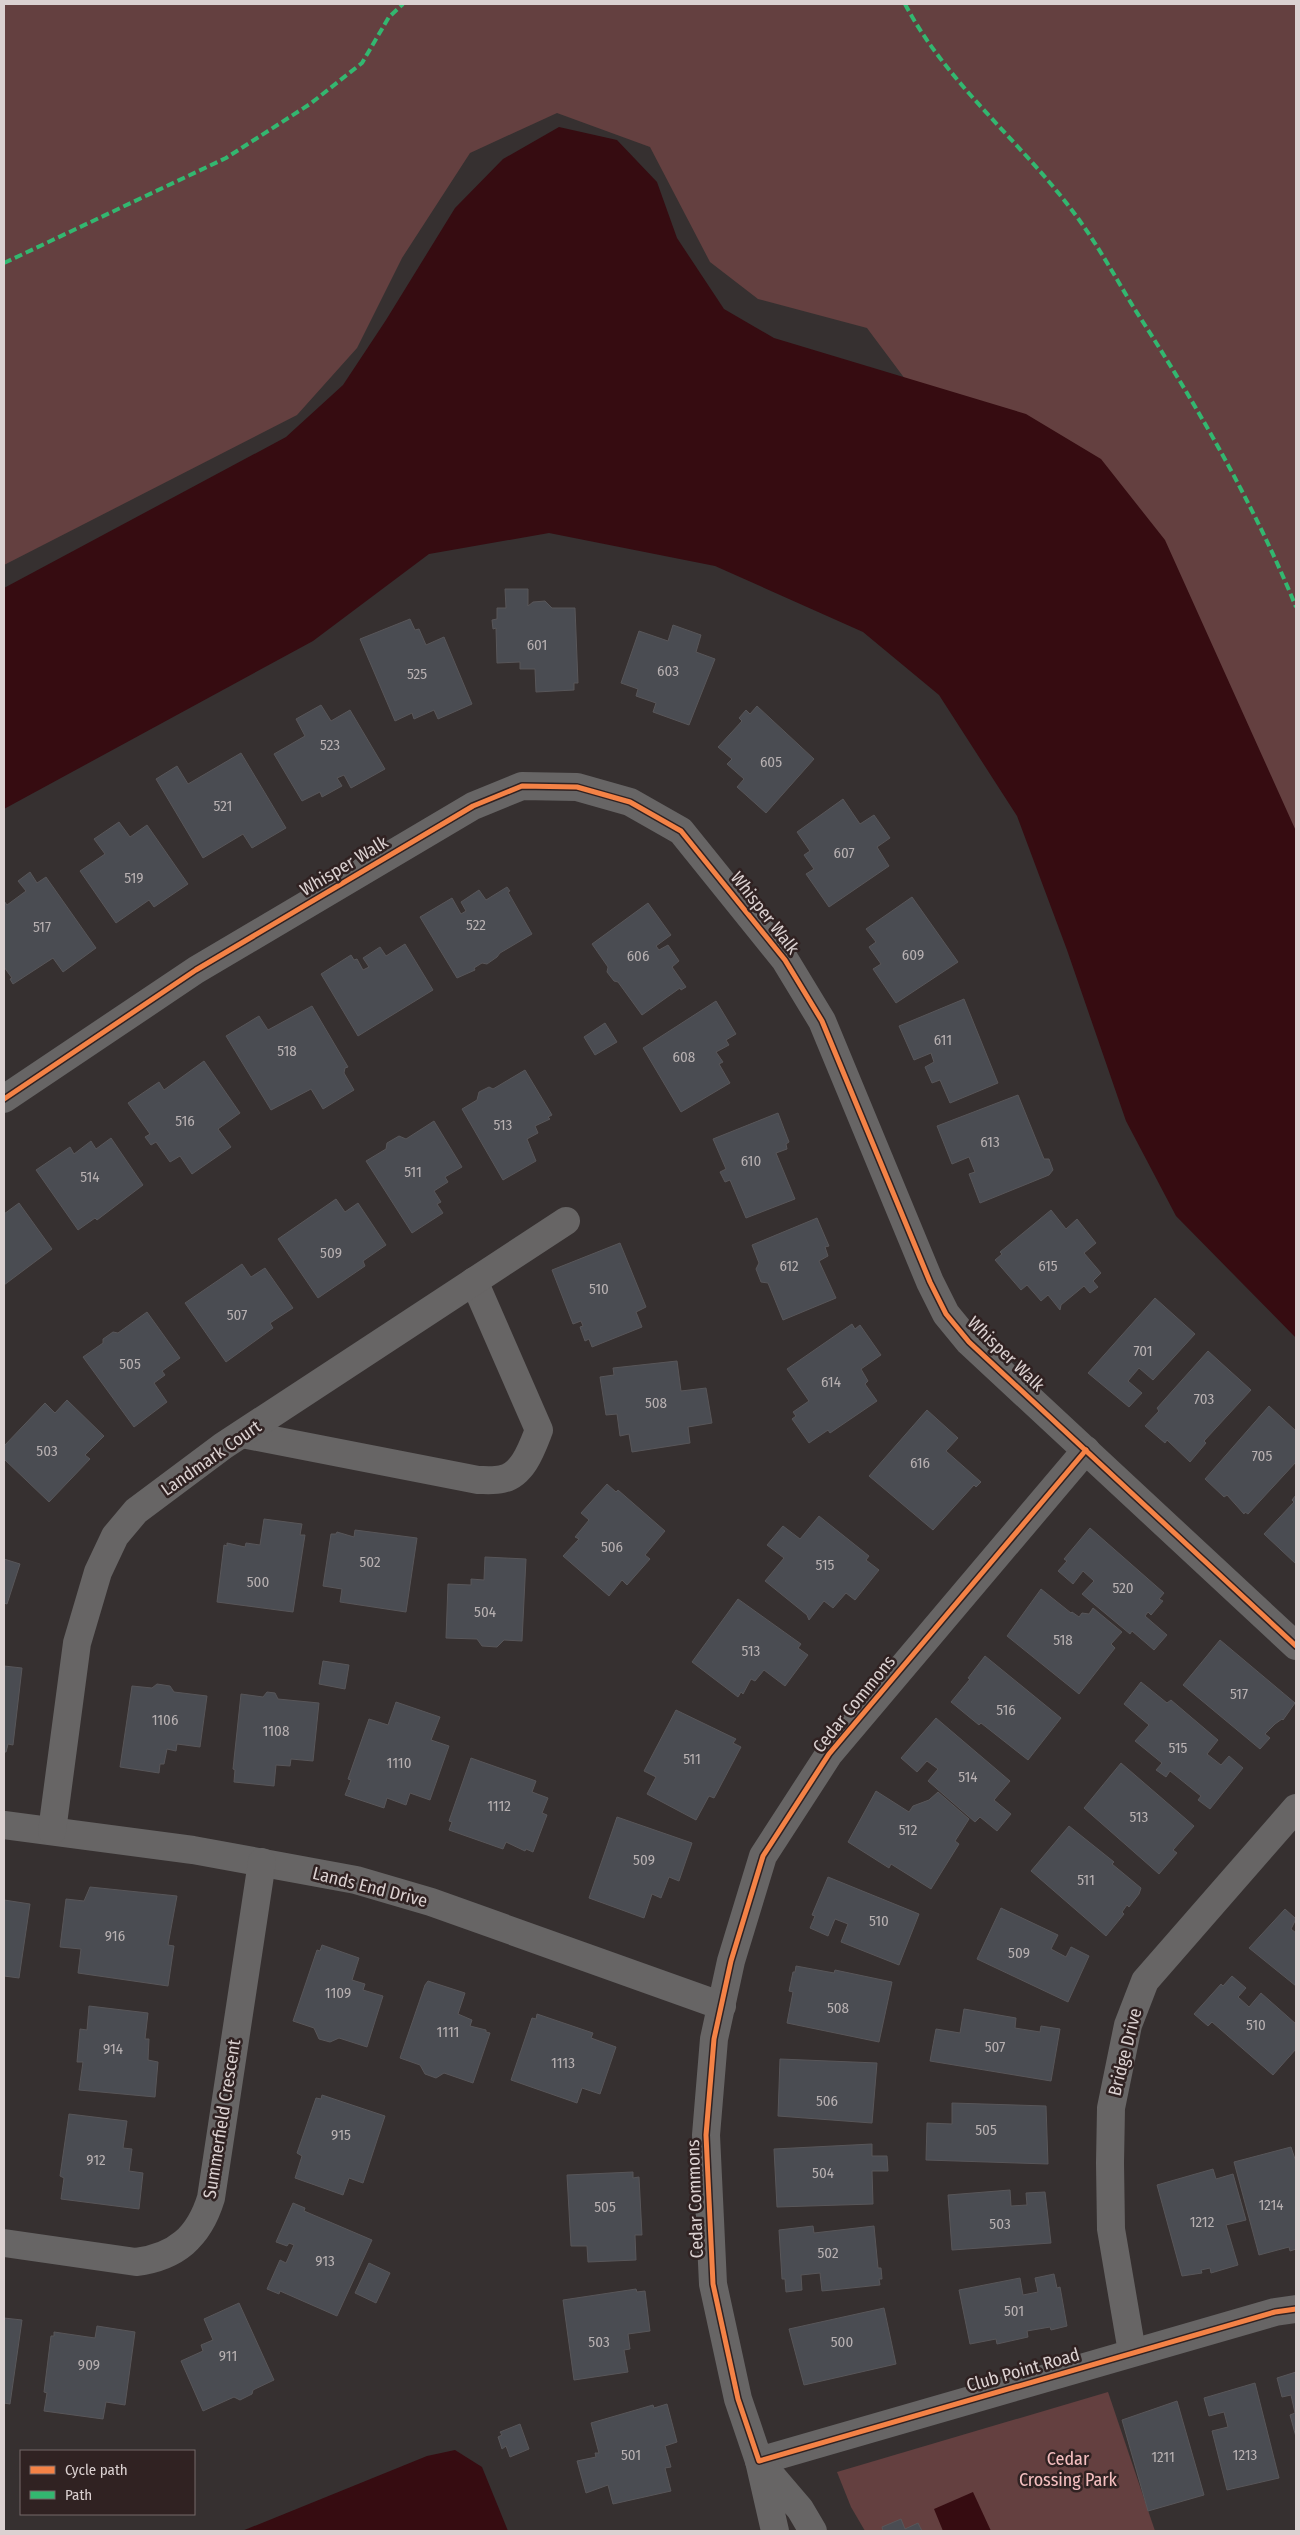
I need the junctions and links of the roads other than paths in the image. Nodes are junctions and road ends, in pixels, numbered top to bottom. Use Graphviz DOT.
graph roads {
  1 [pos="4,1099"];
  2 [pos="566,1220"];
  3 [pos="474,1282"];
  4 [pos="242,1434"];
  5 [pos="1086,1450"];
  6 [pos="1296,1646"];
  7 [pos="1296,1808"];
  8 [pos="4,1825"];
  9 [pos="52,1831"];
  10 [pos="262,1862"];
  11 [pos="722,2006"];
  12 [pos="4,2243"];
  13 [pos="1296,2309"];
  14 [pos="1132,2352"];
  15 [pos="759,2461"];
  16 [pos="775,2531"];
  17 [pos="813,2531"];
  1 -- 5 [label="street, Whisper Walk"];
  2 -- 3 [label="street, Landmark Court"];
  3 -- 4 [label="street, Landmark Court"];
  3 -- 4 [label="street"];
  4 -- 9 [label="street, Landmark Court"];
  5 -- 6 [label="street, Whisper Walk"];
  5 -- 11 [label="street, Cedar Commons"];
  7 -- 14 [label="street, Bridge Drive"];
  8 -- 9 [label="street, Lands End Drive"];
  9 -- 10 [label="street, Lands End Drive"];
  10 -- 11 [label="street, Lands End Drive"];
  10 -- 12 [label="street, Summerfield Crescent"];
  11 -- 15 [label="street, Cedar Commons"];
  13 -- 14 [label="street, Club Point Road"];
  14 -- 15 [label="street, Club Point Road"];
  15 -- 16 [label="street, Cedar Commons"];
  15 -- 17 [label="street, Cedar Commons"];
}
